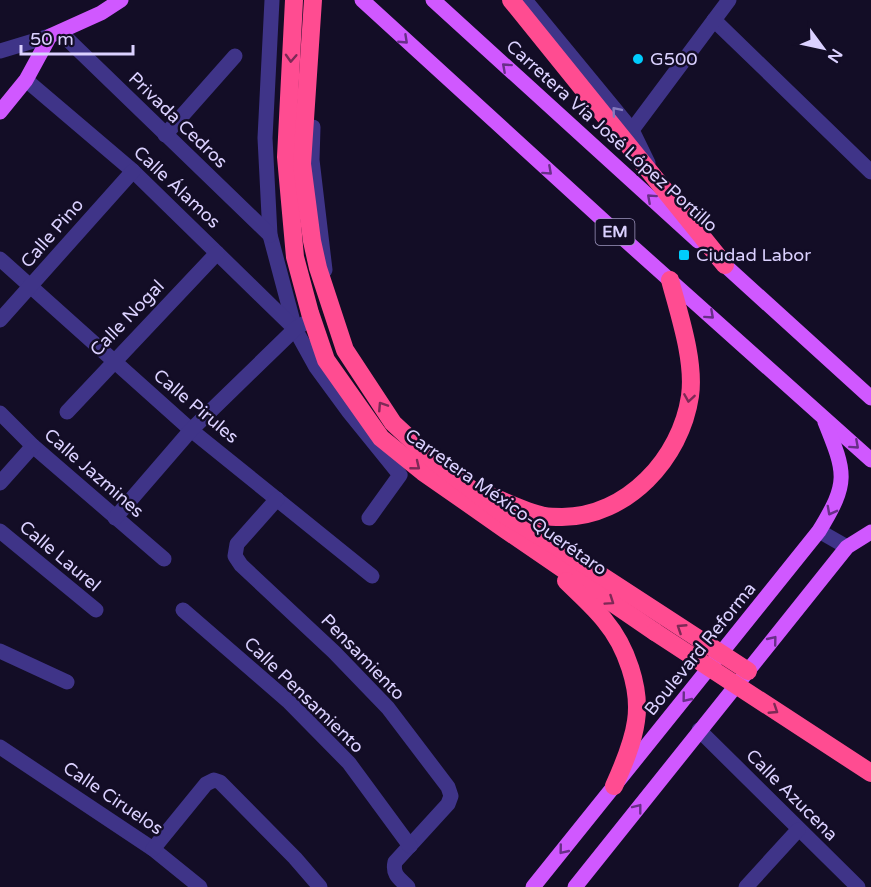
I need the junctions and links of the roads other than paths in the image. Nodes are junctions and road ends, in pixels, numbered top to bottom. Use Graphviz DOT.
graph roads {
  1 [pos="121,0"];
  2 [pos="272,0"];
  3 [pos="294,0"];
  4 [pos="314,0"];
  5 [pos="362,0"];
  6 [pos="433,0"];
  7 [pos="511,0"];
  8 [pos="525,0"];
  9 [pos="729,0"];
  10 [pos="714,20"];
  11 [pos="55,34"];
  12 [pos="0,51"];
  13 [pos="235,56"];
  14 [pos="26,80"];
  15 [pos="0,112"];
  16 [pos="632,130"];
  17 [pos="165,135"];
  18 [pos="133,171"];
  19 [pos="871,172"];
  20 [pos="656,179"];
  21 [pos="270,235"];
  22 [pos="217,252"];
  23 [pos="0,259"];
  24 [pos="725,266"];
  25 [pos="670,280"];
  26 [pos="32,286"];
  27 [pos="327,300"];
  28 [pos="312,319"];
  29 [pos="0,320"];
  30 [pos="295,329"];
  31 [pos="113,361"];
  32 [pos="871,398"];
  33 [pos="67,412"];
  34 [pos="0,413"];
  35 [pos="823,416"];
  36 [pos="192,430"];
  37 [pos="33,446"];
  38 [pos="871,460"];
  39 [pos="0,483"];
  40 [pos="470,488"];
  41 [pos="277,499"];
  42 [pos="116,518"];
  43 [pos="369,518"];
  44 [pos="0,531"];
  45 [pos="819,531"];
  46 [pos="871,532"];
  47 [pos="847,547"];
  48 [pos="540,554"];
  49 [pos="164,559"];
  50 [pos="372,576"];
  51 [pos="96,610"];
  52 [pos="183,610"];
  53 [pos="0,651"];
  54 [pos="721,654"];
  55 [pos="748,671"];
  56 [pos="67,682"];
  57 [pos="699,730"];
  58 [pos="0,747"];
  59 [pos="871,773"];
  60 [pos="614,786"];
  61 [pos="798,830"];
  62 [pos="410,846"];
  63 [pos="153,849"];
  64 [pos="200,887"];
  65 [pos="320,887"];
  66 [pos="408,887"];
  67 [pos="533,887"];
  68 [pos="575,887"];
  69 [pos="746,887"];
  70 [pos="858,887"];
  1 -- 11 [label="main road"];
  2 -- 21 [label="street"];
  3 -- 28 [label="highway, Carretera México-Querétaro, one-way"];
  4 -- 27 [label="street"];
  4 -- 27 [label="highway, Carretera México-Querétaro"];
  5 -- 25 [label="main road, EM, one-way"];
  24 -- 6 [label="main road, Carretera Vía José López Portillo / EM, one-way"];
  7 -- 20 [label="highway"];
  16 -- 8 [label="street, one-way"];
  9 -- 10 [label="street"];
  10 -- 16 [label="street"];
  10 -- 19 [label="street"];
  11 -- 12 [label="street"];
  11 -- 14 [label="main road"];
  11 -- 17 [label="street, Privada Cedros"];
  13 -- 17 [label="street"];
  14 -- 15 [label="main road"];
  14 -- 18 [label="street, Calle Álamos"];
  16 -- 20 [label="street"];
  17 -- 21 [label="street, Privada Cedros"];
  18 -- 22 [label="street, Calle Álamos"];
  18 -- 26 [label="street, Calle Pino"];
  20 -- 24 [label="highway"];
  21 -- 30 [label="street"];
  22 -- 30 [label="street, Calle Álamos"];
  22 -- 31 [label="street, Calle Nogal"];
  23 -- 26 [label="street, Calle Pirules"];
  24 -- 32 [label="main road, Carretera Vía José López Portillo / EM"];
  25 -- 35 [label="main road, EM, one-way"];
  25 -- 40 [label="highway, one-way"];
  26 -- 29 [label="street, Calle Pino"];
  26 -- 31 [label="street, Calle Pirules"];
  40 -- 27 [label="highway, Carretera México-Querétaro, one-way"];
  28 -- 30 [label="street"];
  28 -- 48 [label="highway, Carretera México-Querétaro, one-way"];
  30 -- 36 [label="street"];
  30 -- 43 [label="street"];
  31 -- 33 [label="street, Calle Nogal"];
  31 -- 36 [label="street, Calle Pirules"];
  34 -- 37 [label="street, Calle Jazmines"];
  35 -- 38 [label="main road, EM, one-way"];
  35 -- 45 [label="main road, Boulevard Reforma, one-way"];
  36 -- 41 [label="street, Calle Pirules"];
  36 -- 42 [label="street"];
  37 -- 39 [label="street"];
  37 -- 42 [label="street, Calle Jazmines"];
  54 -- 40 [label="highway, Carretera México-Querétaro, one-way"];
  41 -- 50 [label="street, Calle Pirules"];
  41 -- 62 [label="street, Pensamiento"];
  42 -- 49 [label="street, Calle Jazmines"];
  44 -- 51 [label="street, Calle Laurel"];
  45 -- 47 [label="street"];
  45 -- 54 [label="main road, Boulevard Reforma"];
  46 -- 47 [label="main road"];
  55 -- 47 [label="main road, one-way"];
  48 -- 59 [label="highway, Carretera México-Querétaro, one-way, bridge"];
  48 -- 60 [label="highway"];
  52 -- 62 [label="street, Calle Pensamiento"];
  53 -- 56 [label="street"];
  54 -- 55 [label="highway, Carretera México-Querétaro"];
  54 -- 60 [label="main road, Boulevard Reforma, one-way"];
  55 -- 57 [label="main road"];
  57 -- 61 [label="street, Calle Azucena"];
  68 -- 57 [label="main road, one-way"];
  58 -- 63 [label="street, Calle Ciruelos"];
  60 -- 67 [label="main road, Boulevard Reforma, one-way"];
  61 -- 69 [label="street"];
  61 -- 70 [label="street, Calle Azucena"];
  62 -- 66 [label="street"];
  63 -- 64 [label="street, Calle Ciruelos"];
  63 -- 65 [label="street"];
}
